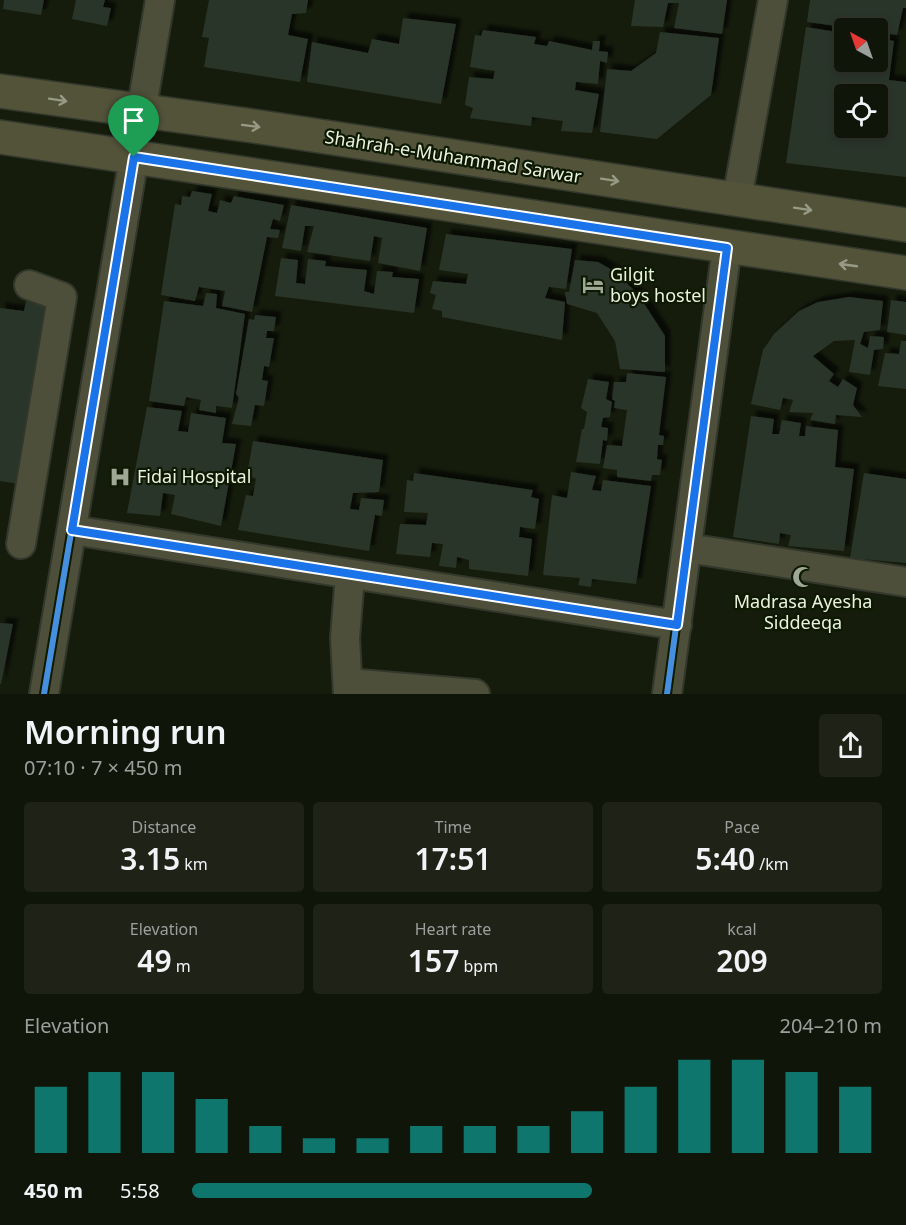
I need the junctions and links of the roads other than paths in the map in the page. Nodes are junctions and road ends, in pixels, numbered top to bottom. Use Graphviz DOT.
graph roads {
  1 [pos="160,0"];
  2 [pos="773,0"];
  3 [pos="0,91"];
  4 [pos="141,113"];
  5 [pos="0,137"];
  6 [pos="134,157"];
  7 [pos="737,200"];
  8 [pos="906,225"];
  9 [pos="727,248"];
  10 [pos="906,273"];
  11 [pos="29,285"];
  12 [pos="72,530"];
  13 [pos="21,544"];
  14 [pos="687,548"];
  15 [pos="350,574"];
  16 [pos="906,582"];
  17 [pos="677,625"];
  18 [pos="348,689"];
  19 [pos="44,694"];
  20 [pos="475,694"];
  21 [pos="667,694"];
  1 -- 4 [label="street"];
  2 -- 7 [label="street"];
  3 -- 4 [label="main road, Shahrah-e-Muhammad Sarwar, one-way"];
  4 -- 7 [label="main road, Shahrah-e-Muhammad Sarwar, one-way"];
  5 -- 6 [label="main road"];
  6 -- 9 [label="main road"];
  6 -- 12 [label="street"];
  7 -- 8 [label="main road, Shahrah-e-Muhammad Sarwar, one-way"];
  10 -- 9 [label="main road, one-way"];
  9 -- 14 [label="street"];
  11 -- 13 [label="street"];
  12 -- 15 [label="street"];
  12 -- 19 [label="street"];
  14 -- 16 [label="street"];
  14 -- 17 [label="street"];
  15 -- 17 [label="street"];
  15 -- 18 [label="street"];
  17 -- 21 [label="street"];
  18 -- 20 [label="street"];
}
